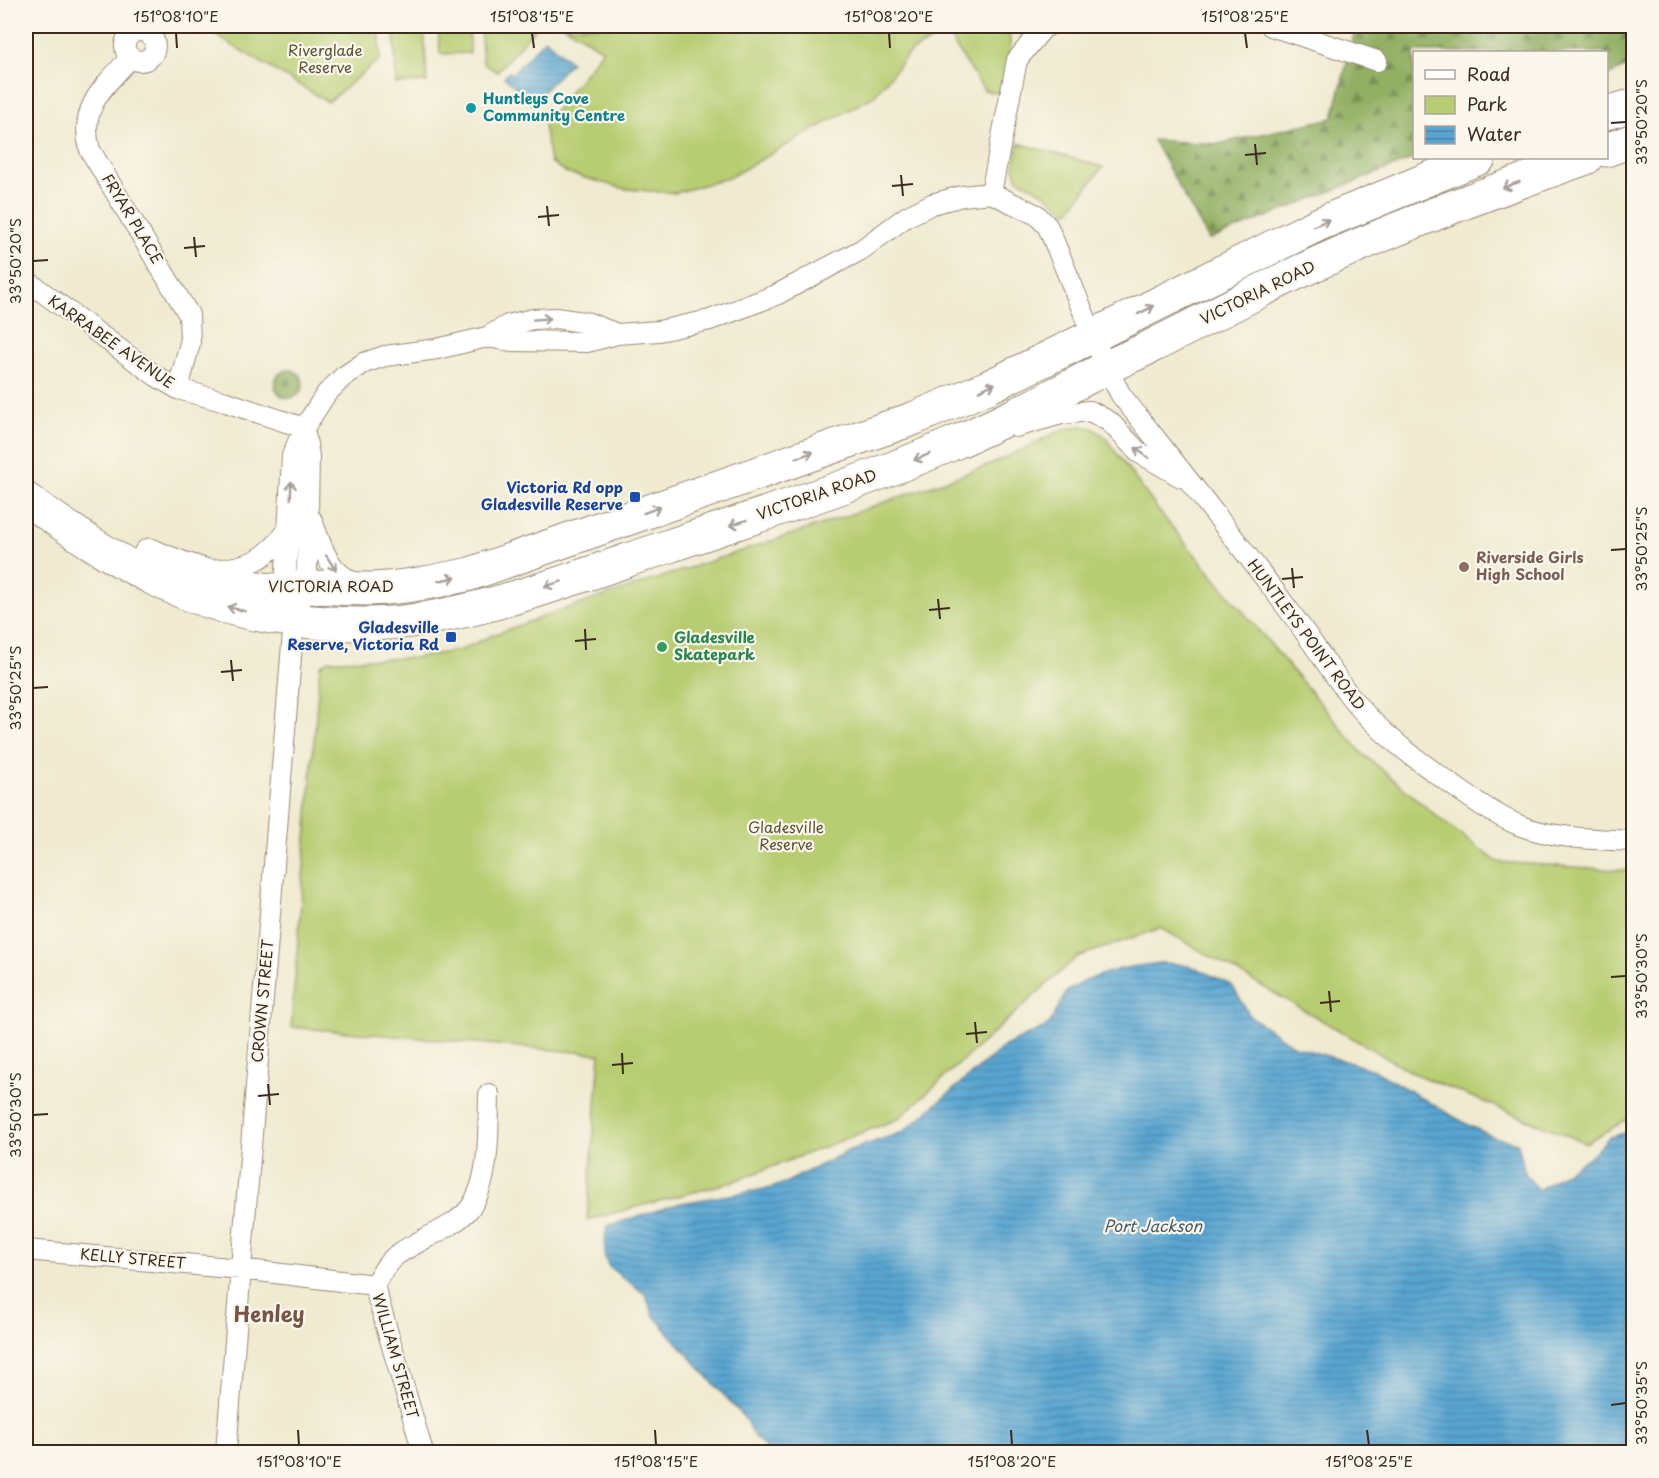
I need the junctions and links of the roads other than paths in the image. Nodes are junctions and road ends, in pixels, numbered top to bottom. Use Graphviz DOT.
graph roads {
  1 [pos="1048,26"];
  2 [pos="1270,26"];
  3 [pos="130,58"];
  4 [pos="1377,61"];
  5 [pos="1634,105"];
  6 [pos="1608,112"];
  7 [pos="1634,140"];
  8 [pos="1608,149"];
  9 [pos="1477,159"];
  10 [pos="1583,159"];
  11 [pos="991,193"];
  12 [pos="26,280"];
  13 [pos="1093,335"];
  14 [pos="1106,368"];
  15 [pos="178,389"];
  16 [pos="304,428"];
  17 [pos="951,445"];
  18 [pos="26,479"];
  19 [pos="1191,483"];
  20 [pos="26,499"];
  21 [pos="308,509"];
  22 [pos="290,526"];
  23 [pos="186,569"];
  24 [pos="411,585"];
  25 [pos="295,599"];
  26 [pos="1634,841"];
  27 [pos="489,1094"];
  28 [pos="26,1245"];
  29 [pos="26,1250"];
  30 [pos="51,1252"];
  31 [pos="241,1269"];
  32 [pos="374,1285"];
  33 [pos="226,1452"];
  34 [pos="423,1452"];
  1 -- 11 [label="street"];
  2 -- 4 [label="street"];
  3 -- 15 [label="street, FRYAR PLACE"];
  5 -- 6 [label="highway"];
  7 -- 8 [label="highway"];
  13 -- 9 [label="highway, VICTORIA ROAD, one-way"];
  10 -- 14 [label="highway, VICTORIA ROAD, one-way"];
  11 -- 13 [label="street, HUNTLEYS POINT ROAD"];
  11 -- 16 [label="street"];
  12 -- 15 [label="street, KARRABEE AVENUE"];
  13 -- 14 [label="street, HUNTLEYS POINT ROAD"];
  24 -- 13 [label="highway, VICTORIA ROAD, one-way"];
  14 -- 17 [label="highway, VICTORIA ROAD"];
  14 -- 19 [label="street, HUNTLEYS POINT ROAD"];
  15 -- 16 [label="street, KARRABEE AVENUE"];
  16 -- 21 [label="street"];
  22 -- 16 [label="street, one-way"];
  19 -- 17 [label="street, one-way"];
  17 -- 25 [label="highway, VICTORIA ROAD, one-way"];
  18 -- 23 [label="highway, VICTORIA ROAD"];
  19 -- 26 [label="street, HUNTLEYS POINT ROAD"];
  25 -- 20 [label="highway, VICTORIA ROAD, one-way"];
  21 -- 24 [label="street, one-way"];
  21 -- 25 [label="street"];
  22 -- 23 [label="street"];
  22 -- 25 [label="street"];
  23 -- 25 [label="highway, VICTORIA ROAD"];
  24 -- 25 [label="highway, VICTORIA ROAD"];
  25 -- 31 [label="street, CROWN STREET"];
  27 -- 32 [label="street"];
  28 -- 30 [label="street"];
  29 -- 30 [label="street, KELLY STREET"];
  30 -- 31 [label="street, KELLY STREET"];
  31 -- 32 [label="street, WILLIAM STREET"];
  31 -- 33 [label="street, CROWN STREET"];
  32 -- 34 [label="street, WILLIAM STREET"];
}
